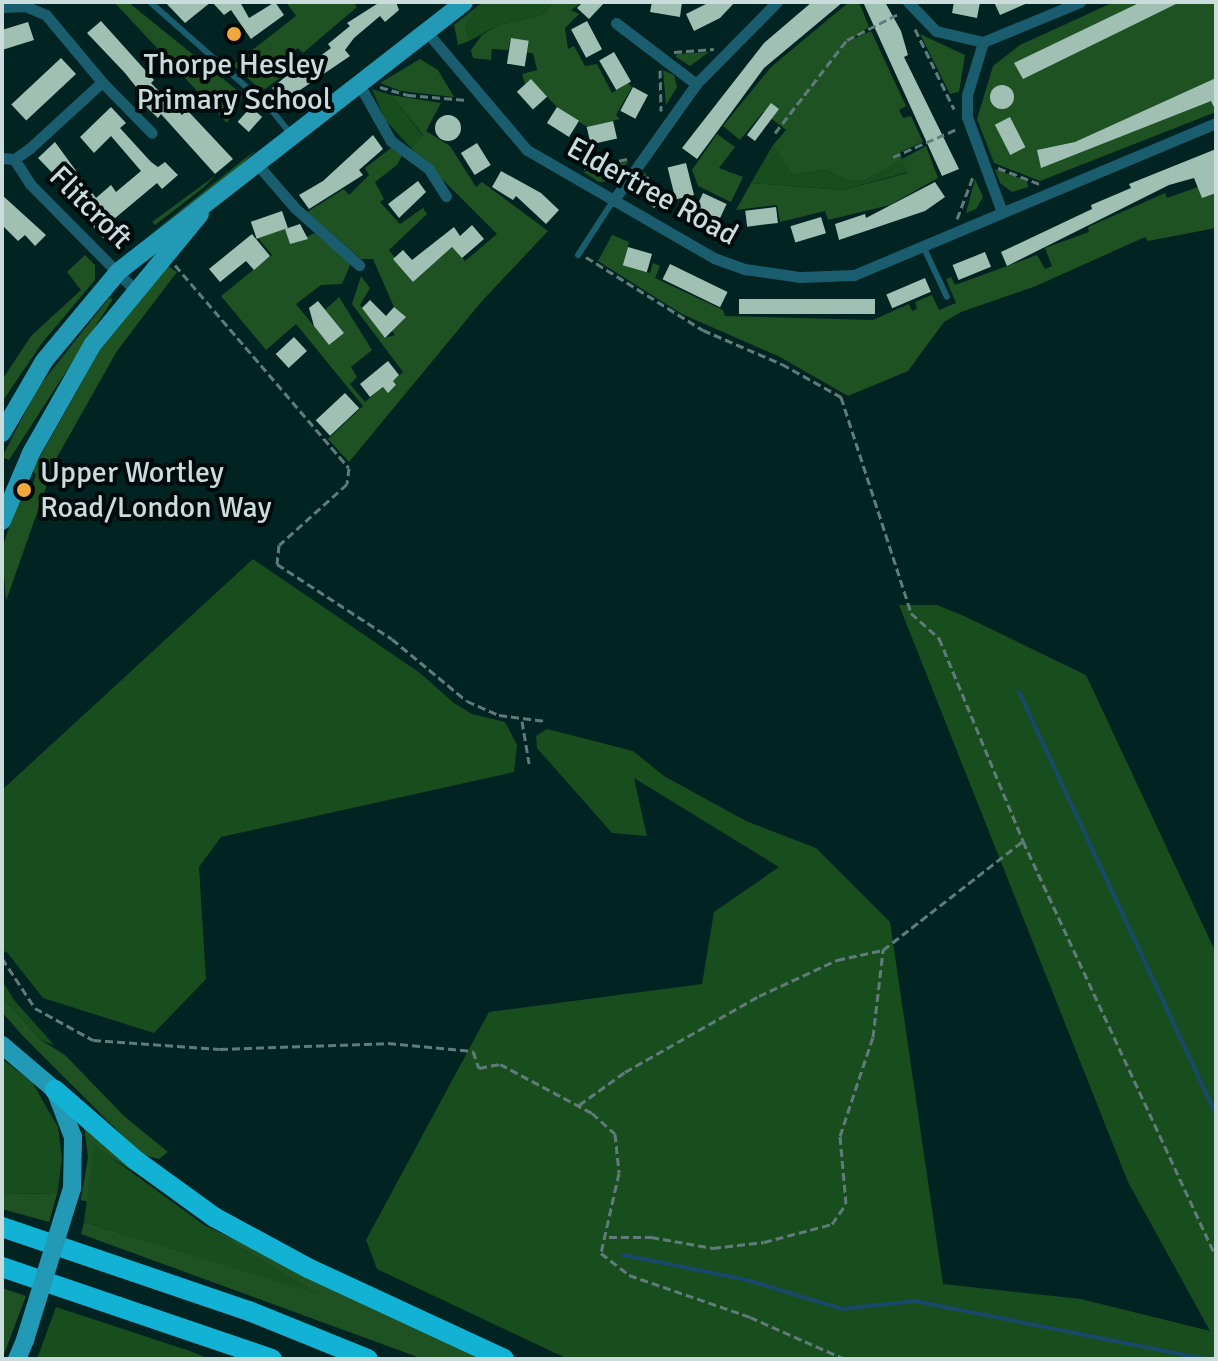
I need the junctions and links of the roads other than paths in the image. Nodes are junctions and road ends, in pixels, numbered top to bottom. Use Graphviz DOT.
graph roads {
  1 [pos="150,2"];
  2 [pos="464,2"];
  3 [pos="777,2"];
  4 [pos="1080,2"];
  5 [pos="909,5"];
  6 [pos="2,7"];
  7 [pos="616,23"];
  8 [pos="426,31"];
  9 [pos="983,42"];
  10 [pos="219,52"];
  11 [pos="213,61"];
  12 [pos="102,82"];
  13 [pos="367,84"];
  14 [pos="696,84"];
  15 [pos="1216,123"];
  16 [pos="152,133"];
  17 [pos="293,136"];
  18 [pos="8,159"];
  19 [pos="257,164"];
  20 [pos="446,196"];
  21 [pos="613,201"];
  22 [pos="204,209"];
  23 [pos="1002,212"];
  24 [pos="923,246"];
  25 [pos="578,254"];
  26 [pos="359,265"];
  27 [pos="119,271"];
  28 [pos="134,289"];
  29 [pos="947,297"];
  30 [pos="2,433"];
  31 [pos="2,521"];
  32 [pos="4,1043"];
  33 [pos="55,1090"];
  34 [pos="2,1227"];
  35 [pos="2,1267"];
  36 [pos="17,1359"];
  37 [pos="272,1359"];
  38 [pos="368,1359"];
  39 [pos="504,1359"];
  1 -- 11 [label="lane"];
  2 -- 8 [label="main road"];
  3 -- 14 [label="street"];
  4 -- 9 [label="street"];
  5 -- 9 [label="street"];
  6 -- 12 [label="street"];
  7 -- 14 [label="street"];
  8 -- 13 [label="main road"];
  8 -- 21 [label="street, Eldertree Road"];
  9 -- 23 [label="street"];
  10 -- 11 [label="lane"];
  11 -- 17 [label="lane"];
  12 -- 16 [label="street"];
  12 -- 18 [label="street"];
  13 -- 17 [label="main road"];
  13 -- 20 [label="street"];
  14 -- 21 [label="street"];
  15 -- 23 [label="street, Eldertree Road"];
  17 -- 19 [label="main road"];
  18 -- 27 [label="street, Flitcroft"];
  19 -- 22 [label="main road"];
  19 -- 26 [label="street"];
  21 -- 24 [label="street, Eldertree Road"];
  21 -- 25 [label="lane"];
  22 -- 27 [label="main road"];
  22 -- 28 [label="main road"];
  23 -- 24 [label="street, Eldertree Road"];
  24 -- 29 [label="lane"];
  27 -- 28 [label="street, Flitcroft"];
  27 -- 30 [label="main road"];
  28 -- 31 [label="main road"];
  32 -- 33 [label="main road"];
  33 -- 36 [label="main road, bridge"];
  33 -- 39 [label="highway"];
  34 -- 38 [label="highway"];
  35 -- 37 [label="highway"];
}
